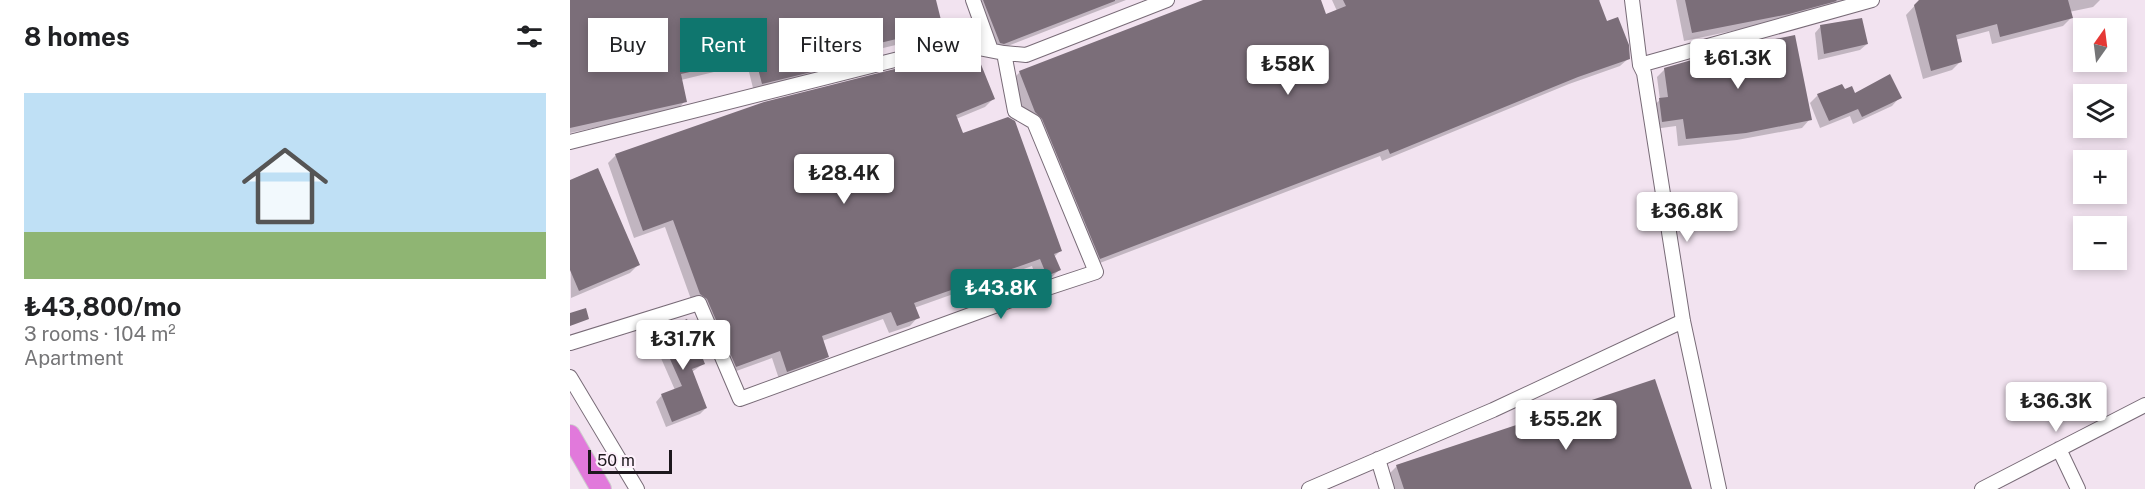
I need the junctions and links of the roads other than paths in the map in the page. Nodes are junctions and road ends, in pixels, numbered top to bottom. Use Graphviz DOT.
graph roads {
  1 [pos="973,0"];
  2 [pos="1167,0"];
  3 [pos="1632,0"];
  4 [pos="1872,0"];
  5 [pos="998,52"];
  6 [pos="1640,64"];
  7 [pos="570,142"];
  8 [pos="1683,321"];
  9 [pos="570,343"];
  10 [pos="570,377"];
  11 [pos="2145,405"];
  12 [pos="570,435"];
  13 [pos="2059,449"];
  14 [pos="1378,459"];
  15 [pos="601,489"];
  16 [pos="637,489"];
  17 [pos="1309,489"];
  18 [pos="1387,489"];
  19 [pos="1719,489"];
  20 [pos="1982,489"];
  21 [pos="2078,489"];
  1 -- 5 [label="street"];
  2 -- 5 [label="street"];
  3 -- 6 [label="street"];
  4 -- 6 [label="street"];
  5 -- 7 [label="street"];
  5 -- 9 [label="street"];
  6 -- 8 [label="street"];
  8 -- 14 [label="street"];
  8 -- 19 [label="street"];
  10 -- 16 [label="street"];
  11 -- 13 [label="street"];
  12 -- 15 [label="highway"];
  13 -- 20 [label="street"];
  13 -- 21 [label="street"];
  14 -- 17 [label="street"];
  14 -- 18 [label="street"];
}
